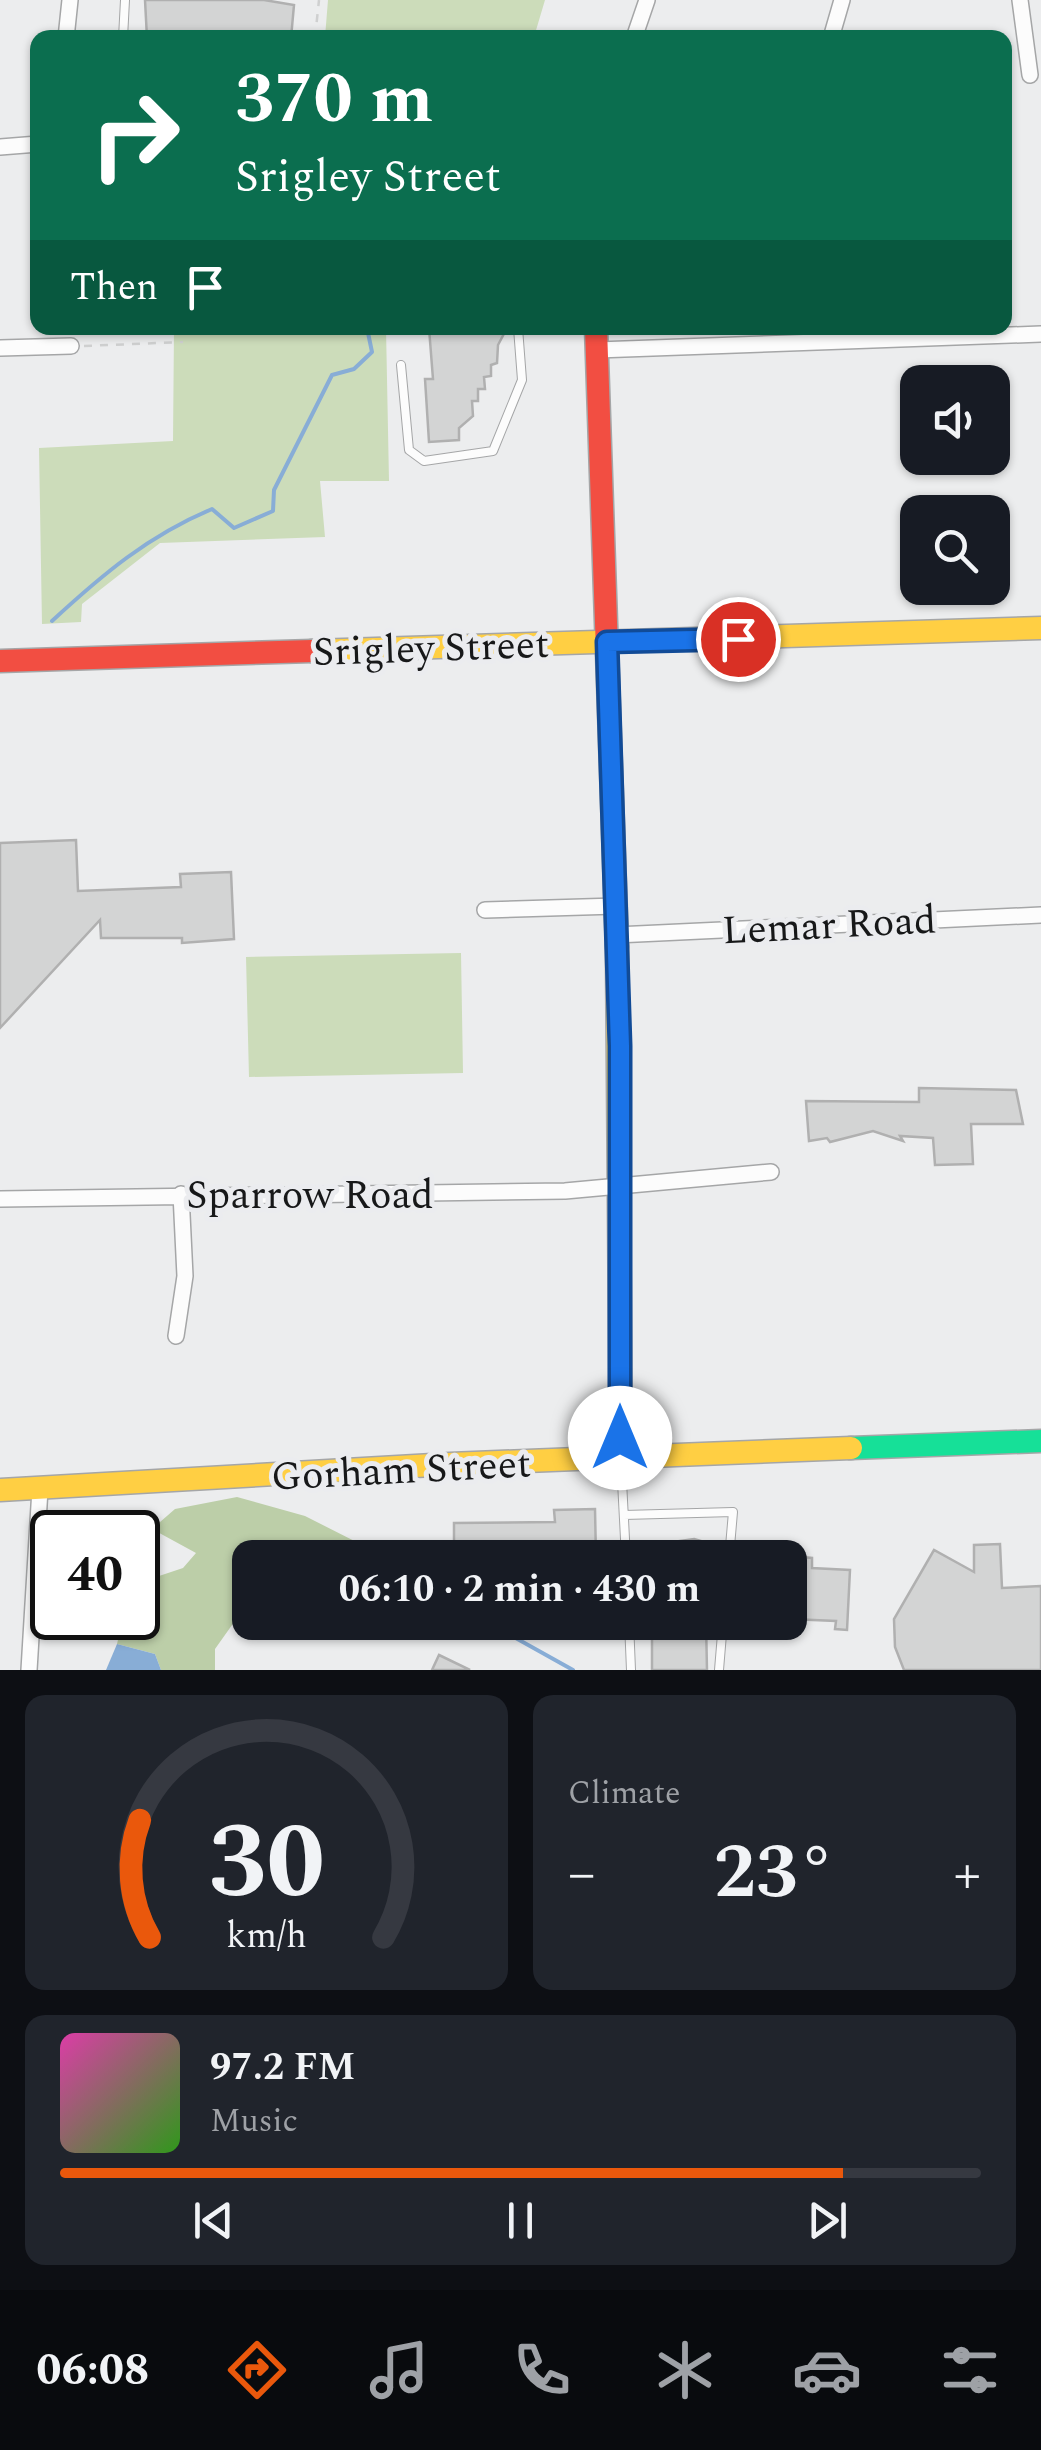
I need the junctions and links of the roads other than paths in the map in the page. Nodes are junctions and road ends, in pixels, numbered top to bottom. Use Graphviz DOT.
graph roads {
  1 [pos="70,0"];
  2 [pos="125,0"];
  3 [pos="647,0"];
  4 [pos="842,0"];
  5 [pos="1020,0"];
  6 [pos="67,30"];
  7 [pos="123,30"];
  8 [pos="637,30"];
  9 [pos="834,30"];
  10 [pos="1030,75"];
  11 [pos="30,145"];
  12 [pos="0,148"];
  13 [pos="1012,334"];
  14 [pos="1041,334"];
  15 [pos="519,335"];
  16 [pos="952,335"];
  17 [pos="596,339"];
  18 [pos="70,346"];
  19 [pos="0,348"];
  20 [pos="401,365"];
  21 [pos="1041,628"];
  22 [pos="607,642"];
  23 [pos="0,662"];
  24 [pos="616,906"];
  25 [pos="484,910"];
  26 [pos="1041,915"];
  27 [pos="616,935"];
  28 [pos="771,1172"];
  29 [pos="620,1186"];
  30 [pos="182,1194"];
  31 [pos="0,1199"];
  32 [pos="176,1336"];
  33 [pos="1041,1441"];
  34 [pos="621,1460"];
  35 [pos="40,1489"];
  36 [pos="0,1490"];
  37 [pos="624,1515"];
  38 [pos="625,1540"];
  39 [pos="731,1540"];
  40 [pos="630,1640"];
  41 [pos="722,1640"];
  42 [pos="29,1670"];
  43 [pos="631,1670"];
  44 [pos="719,1670"];
  1 -- 6 [label="street"];
  2 -- 7 [label="lane"];
  3 -- 8 [label="street"];
  4 -- 9 [label="street"];
  5 -- 10 [label="street"];
  11 -- 12 [label="street"];
  13 -- 14 [label="street"];
  15 -- 20 [label="lane"];
  16 -- 17 [label="street"];
  17 -- 22 [label="street"];
  18 -- 19 [label="street"];
  21 -- 22 [label="street, Srigley Street"];
  22 -- 23 [label="street, Srigley Street"];
  22 -- 24 [label="street"];
  24 -- 25 [label="street"];
  24 -- 27 [label="street"];
  26 -- 27 [label="street, Lemar Road"];
  27 -- 29 [label="street"];
  28 -- 29 [label="street, Sparrow Road"];
  29 -- 30 [label="street, Sparrow Road"];
  29 -- 34 [label="street"];
  30 -- 31 [label="street, Sparrow Road"];
  30 -- 32 [label="street"];
  33 -- 34 [label="street, Gorham Street"];
  34 -- 35 [label="street, Gorham Street"];
  34 -- 37 [label="lane"];
  35 -- 36 [label="street, Gorham Street"];
  35 -- 42 [label="street"];
  37 -- 38 [label="lane"];
  37 -- 39 [label="lane"];
  40 -- 43 [label="lane"];
  41 -- 44 [label="lane"];
}
